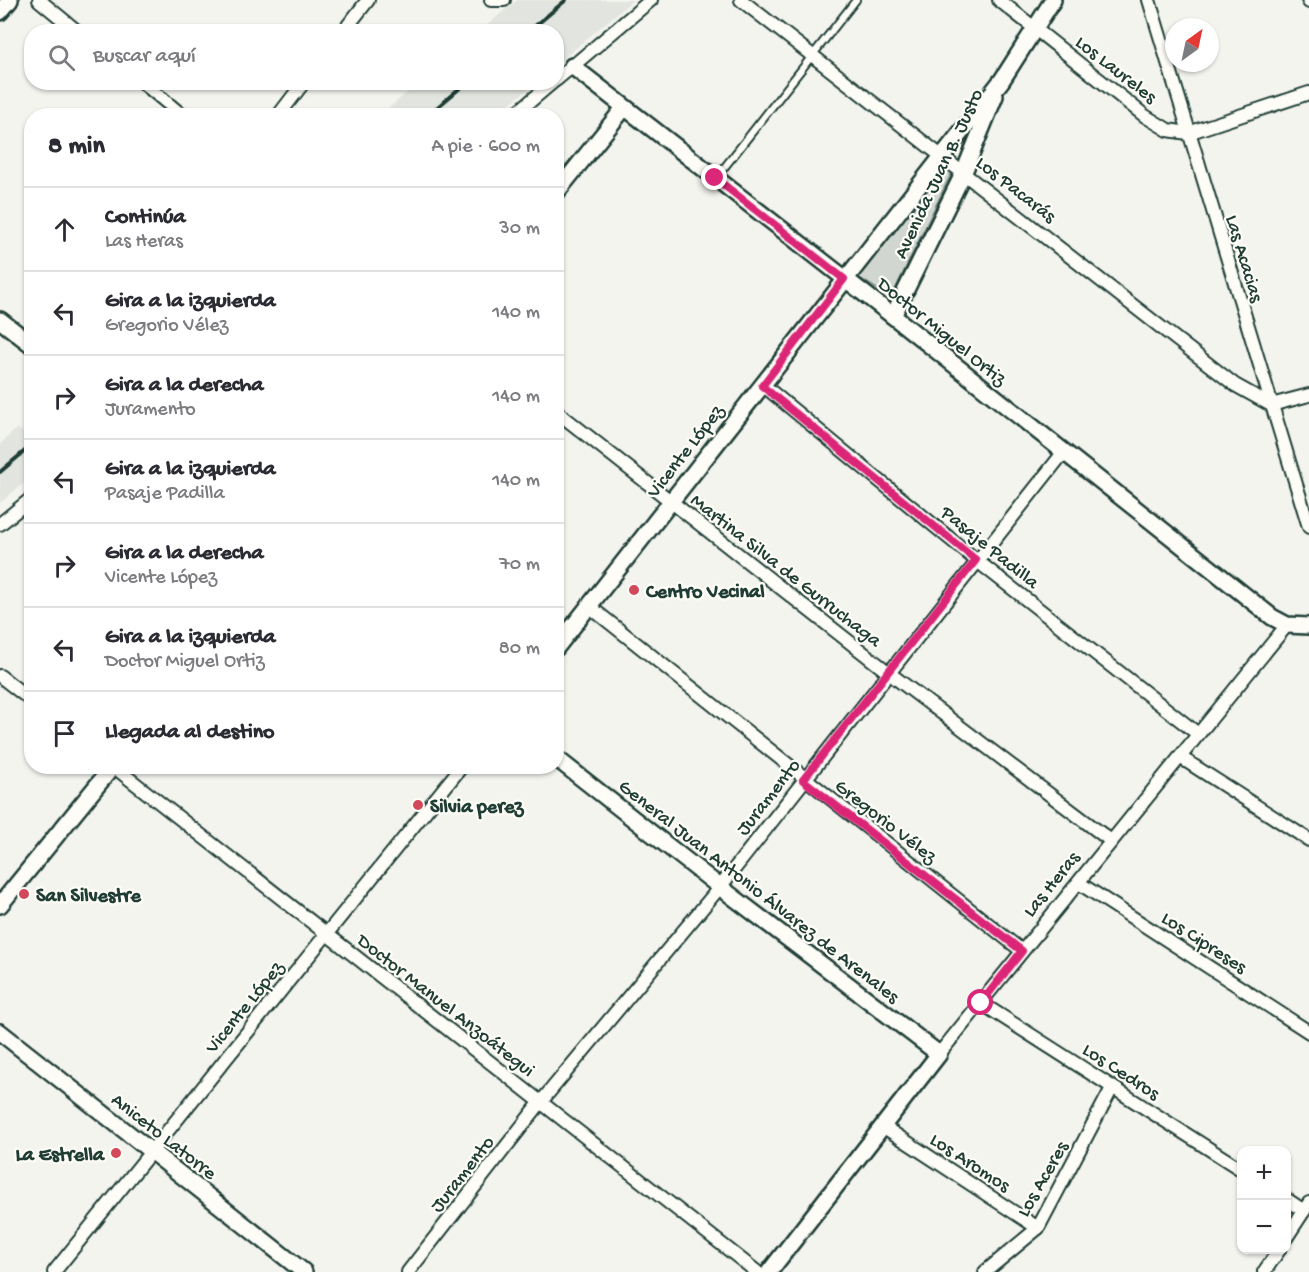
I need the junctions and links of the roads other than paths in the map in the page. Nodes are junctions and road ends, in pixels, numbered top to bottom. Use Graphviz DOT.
graph roads {
  1 [pos="10,0"];
  2 [pos="39,0"];
  3 [pos="368,0"];
  4 [pos="651,0"];
  5 [pos="741,0"];
  6 [pos="856,0"];
  7 [pos="999,0"];
  8 [pos="1053,0"];
  9 [pos="1149,0"];
  10 [pos="0,12"];
  11 [pos="68,24"];
  12 [pos="350,24"];
  13 [pos="1037,29"];
  14 [pos="813,55"];
  15 [pos="572,66"];
  16 [pos="564,73"];
  17 [pos="1002,80"];
  18 [pos="152,90"];
  19 [pos="298,90"];
  20 [pos="544,90"];
  21 [pos="1309,93"];
  22 [pos="173,108"];
  23 [pos="284,108"];
  24 [pos="522,108"];
  25 [pos="624,108"];
  26 [pos="1188,133"];
  27 [pos="942,155"];
  28 [pos="964,172"];
  29 [pos="715,178"];
  30 [pos="564,183"];
  31 [pos="844,279"];
  32 [pos="893,316"];
  33 [pos="0,320"];
  34 [pos="24,339"];
  35 [pos="762,386"];
  36 [pos="1309,394"];
  37 [pos="1271,405"];
  38 [pos="564,417"];
  39 [pos="1063,453"];
  40 [pos="670,502"];
  41 [pos="24,504"];
  42 [pos="0,524"];
  43 [pos="1309,527"];
  44 [pos="976,560"];
  45 [pos="589,606"];
  46 [pos="1287,625"];
  47 [pos="1309,626"];
  48 [pos="564,638"];
  49 [pos="889,673"];
  50 [pos="0,676"];
  51 [pos="24,696"];
  52 [pos="1198,734"];
  53 [pos="1180,757"];
  54 [pos="564,764"];
  55 [pos="106,774"];
  56 [pos="123,774"];
  57 [pos="456,774"];
  58 [pos="803,780"];
  59 [pos="1309,840"];
  60 [pos="1111,841"];
  61 [pos="1079,883"];
  62 [pos="720,887"];
  63 [pos="0,905"];
  64 [pos="329,935"];
  65 [pos="1022,951"];
  66 [pos="981,1003"];
  67 [pos="0,1032"];
  68 [pos="1309,1032"];
  69 [pos="939,1054"];
  70 [pos="1112,1088"];
  71 [pos="540,1103"];
  72 [pos="884,1127"];
  73 [pos="152,1151"];
  74 [pos="1237,1167"];
  75 [pos="1290,1200"];
  76 [pos="1307,1207"];
  77 [pos="1038,1228"];
  78 [pos="1291,1232"];
  79 [pos="1276,1254"];
  80 [pos="54,1272"];
  81 [pos="304,1272"];
  82 [pos="408,1272"];
  83 [pos="757,1272"];
  84 [pos="769,1272"];
  85 [pos="985,1272"];
  86 [pos="1264,1272"];
  1 -- 10 [label="street"];
  2 -- 11 [label="street"];
  3 -- 12 [label="street"];
  4 -- 15 [label="street"];
  5 -- 14 [label="street, Los Pacarás"];
  6 -- 14 [label="lane"];
  7 -- 13 [label="street, Los Laureles"];
  8 -- 13 [label="street, Avenida Juan B. Justo"];
  9 -- 26 [label="street, Las Acacias"];
  13 -- 17 [label="street, Avenida Juan B. Justo"];
  13 -- 26 [label="street, Los Laureles"];
  14 -- 27 [label="street, Los Pacarás"];
  14 -- 29 [label="lane"];
  15 -- 16 [label="street"];
  15 -- 25 [label="street, Doctor Miguel Ortiz"];
  17 -- 27 [label="street, Avenida Juan B. Justo"];
  17 -- 28 [label="street, Avenida Juan B. Justo"];
  18 -- 22 [label="street"];
  19 -- 23 [label="street"];
  20 -- 24 [label="street"];
  21 -- 26 [label="street"];
  25 -- 29 [label="street, Doctor Miguel Ortiz"];
  25 -- 30 [label="street"];
  26 -- 37 [label="street, Las Acacias"];
  27 -- 28 [label="street, Los Pacarás"];
  27 -- 31 [label="street, Avenida Juan B. Justo"];
  28 -- 32 [label="street, Avenida Juan B. Justo"];
  28 -- 37 [label="street, Los Pacarás"];
  29 -- 31 [label="street, Doctor Miguel Ortiz"];
  31 -- 32 [label="street, Doctor Miguel Ortiz"];
  31 -- 35 [label="street, Vicente López"];
  32 -- 39 [label="street, Doctor Miguel Ortiz"];
  33 -- 34 [label="street"];
  35 -- 40 [label="street, Vicente López"];
  35 -- 44 [label="street, Pasaje Padilla"];
  36 -- 37 [label="street"];
  37 -- 43 [label="street, Las Acacias"];
  38 -- 40 [label="street, Martina Silva de Gurruchaga"];
  39 -- 44 [label="street, Juramento"];
  39 -- 46 [label="street, Doctor Miguel Ortiz"];
  40 -- 45 [label="street, Vicente López"];
  40 -- 49 [label="street, Martina Silva de Gurruchaga"];
  41 -- 42 [label="street"];
  44 -- 49 [label="street, Juramento"];
  44 -- 52 [label="street, Pasaje Padilla"];
  45 -- 48 [label="street, Vicente López"];
  45 -- 58 [label="street, Gregorio Vélez"];
  46 -- 47 [label="street"];
  46 -- 52 [label="street, Las Heras"];
  49 -- 58 [label="street, Juramento"];
  49 -- 60 [label="street, Martina Silva de Gurruchaga"];
  50 -- 51 [label="street"];
  52 -- 53 [label="street, Las Heras"];
  53 -- 59 [label="street"];
  53 -- 60 [label="street, Las Heras"];
  54 -- 62 [label="street, General Juan Antonio Álvarez de Arenales"];
  55 -- 63 [label="street"];
  56 -- 64 [label="street, Doctor Manuel Anzoátegui"];
  57 -- 64 [label="street, Vicente López"];
  58 -- 62 [label="street, Juramento"];
  58 -- 65 [label="street, Gregorio Vélez"];
  60 -- 61 [label="street, Las Heras"];
  61 -- 65 [label="street, Las Heras"];
  61 -- 68 [label="street, Los Cipreses"];
  62 -- 69 [label="street, General Juan Antonio Álvarez de Arenales"];
  62 -- 71 [label="street, Juramento"];
  64 -- 71 [label="street, Doctor Manuel Anzoátegui"];
  64 -- 73 [label="street, Vicente López"];
  65 -- 66 [label="street, Las Heras"];
  66 -- 69 [label="street, Las Heras"];
  66 -- 70 [label="street, Los Cedros"];
  67 -- 73 [label="street, Aniceto Latorre"];
  69 -- 72 [label="street, Las Heras"];
  70 -- 74 [label="street, Los Cedros"];
  70 -- 77 [label="street, Los Aceres"];
  71 -- 82 [label="street, Juramento"];
  71 -- 83 [label="street, Doctor Manuel Anzoátegui"];
  72 -- 77 [label="street, Los Aromos"];
  72 -- 84 [label="street, Las Heras"];
  73 -- 80 [label="street, Vicente López"];
  73 -- 81 [label="street, Aniceto Latorre"];
  75 -- 76 [label="street"];
  76 -- 78 [label="street"];
  77 -- 85 [label="street, Los Aceres"];
  79 -- 86 [label="street"];
}
